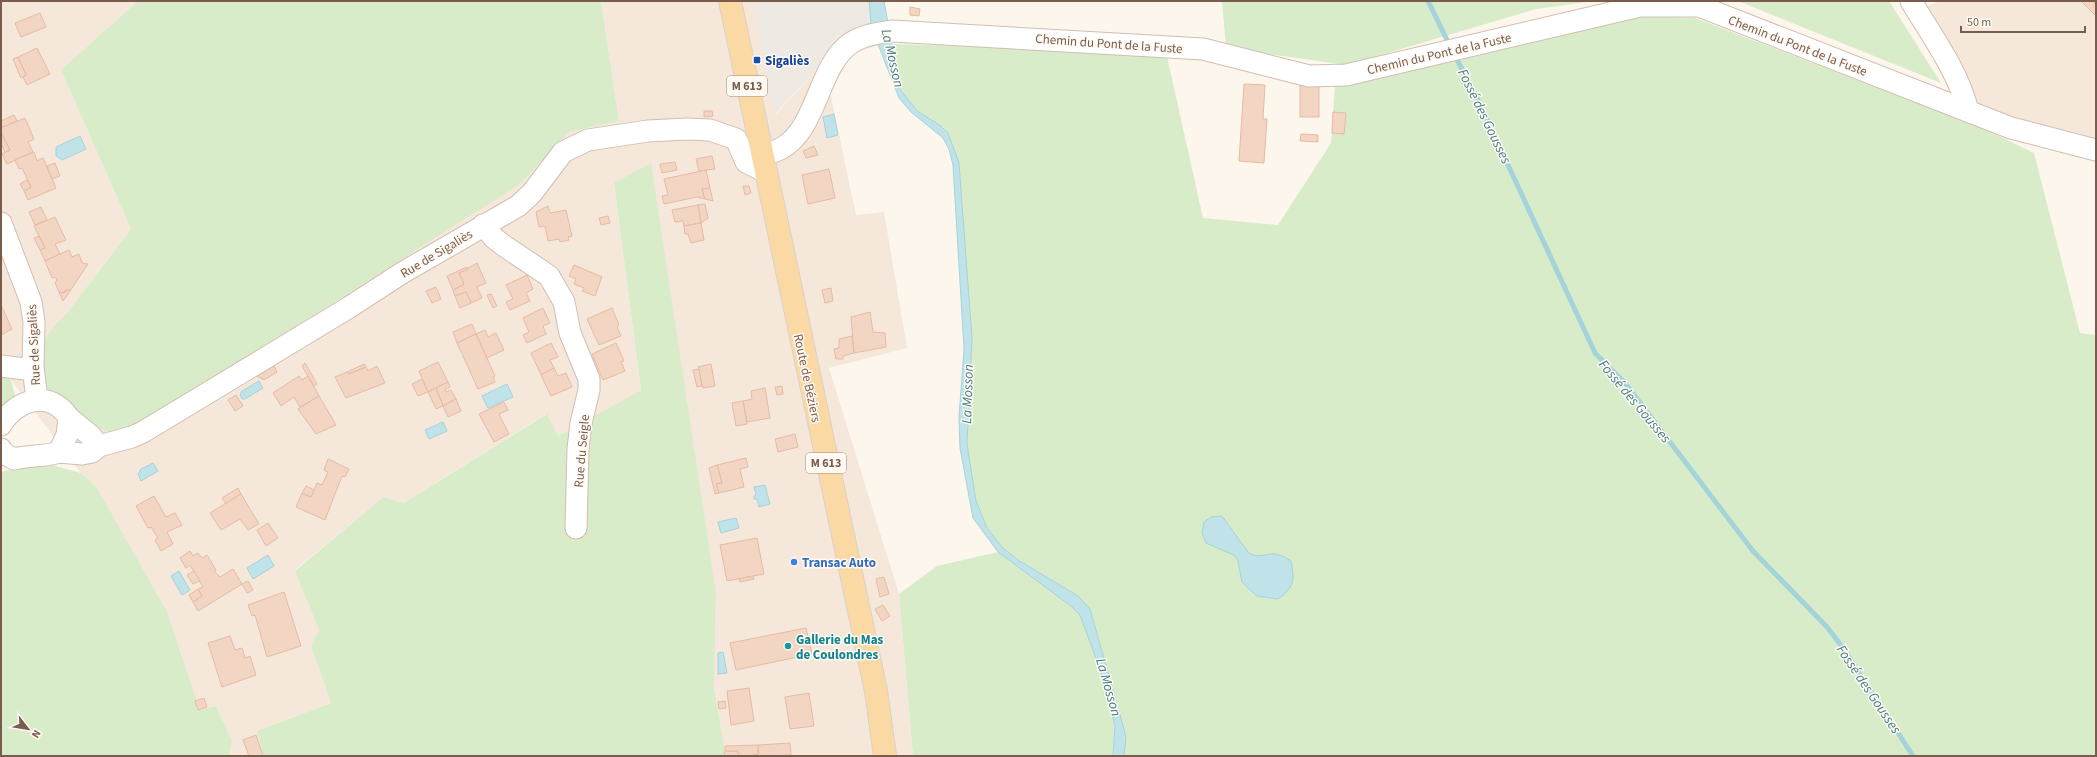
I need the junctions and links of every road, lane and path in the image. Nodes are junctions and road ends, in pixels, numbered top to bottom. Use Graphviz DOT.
graph roads {
  1 [pos="730,1"];
  2 [pos="1911,1"];
  3 [pos="1968,111"];
  4 [pos="2096,150"];
  5 [pos="763,163"];
  6 [pos="1,223"];
  7 [pos="483,225"];
  8 [pos="1,366"];
  9 [pos="33,370"];
  10 [pos="37,400"];
  11 [pos="69,418"];
  12 [pos="2,422"];
  13 [pos="99,446"];
  14 [pos="59,452"];
  15 [pos="5,458"];
  16 [pos="576,528"];
  17 [pos="885,756"];
  1 -- 5 [label="main road, Route de Béziers / M 613"];
  2 -- 3 [label="street"];
  3 -- 4 [label="street, Chemin du Pont de la Fuste"];
  3 -- 5 [label="street, Chemin du Pont de la Fuste"];
  5 -- 7 [label="street, Rue de Sigaliès"];
  5 -- 17 [label="main road, Route de Béziers / M 613"];
  6 -- 9 [label="street, Rue de Sigaliès"];
  7 -- 13 [label="street, Rue de Sigaliès"];
  7 -- 16 [label="street, Rue du Seigle"];
  8 -- 9 [label="street"];
  9 -- 10 [label="street, Rue de Sigaliès"];
  10 -- 11 [label="street, Rue de Sigaliès"];
  10 -- 12 [label="street, Rue de Sigaliès"];
  11 -- 13 [label="street, Rue de Sigaliès"];
  11 -- 14 [label="street"];
  13 -- 14 [label="street, Rue de Sigaliès"];
  14 -- 15 [label="street, Rue de Sigaliès"];
}
